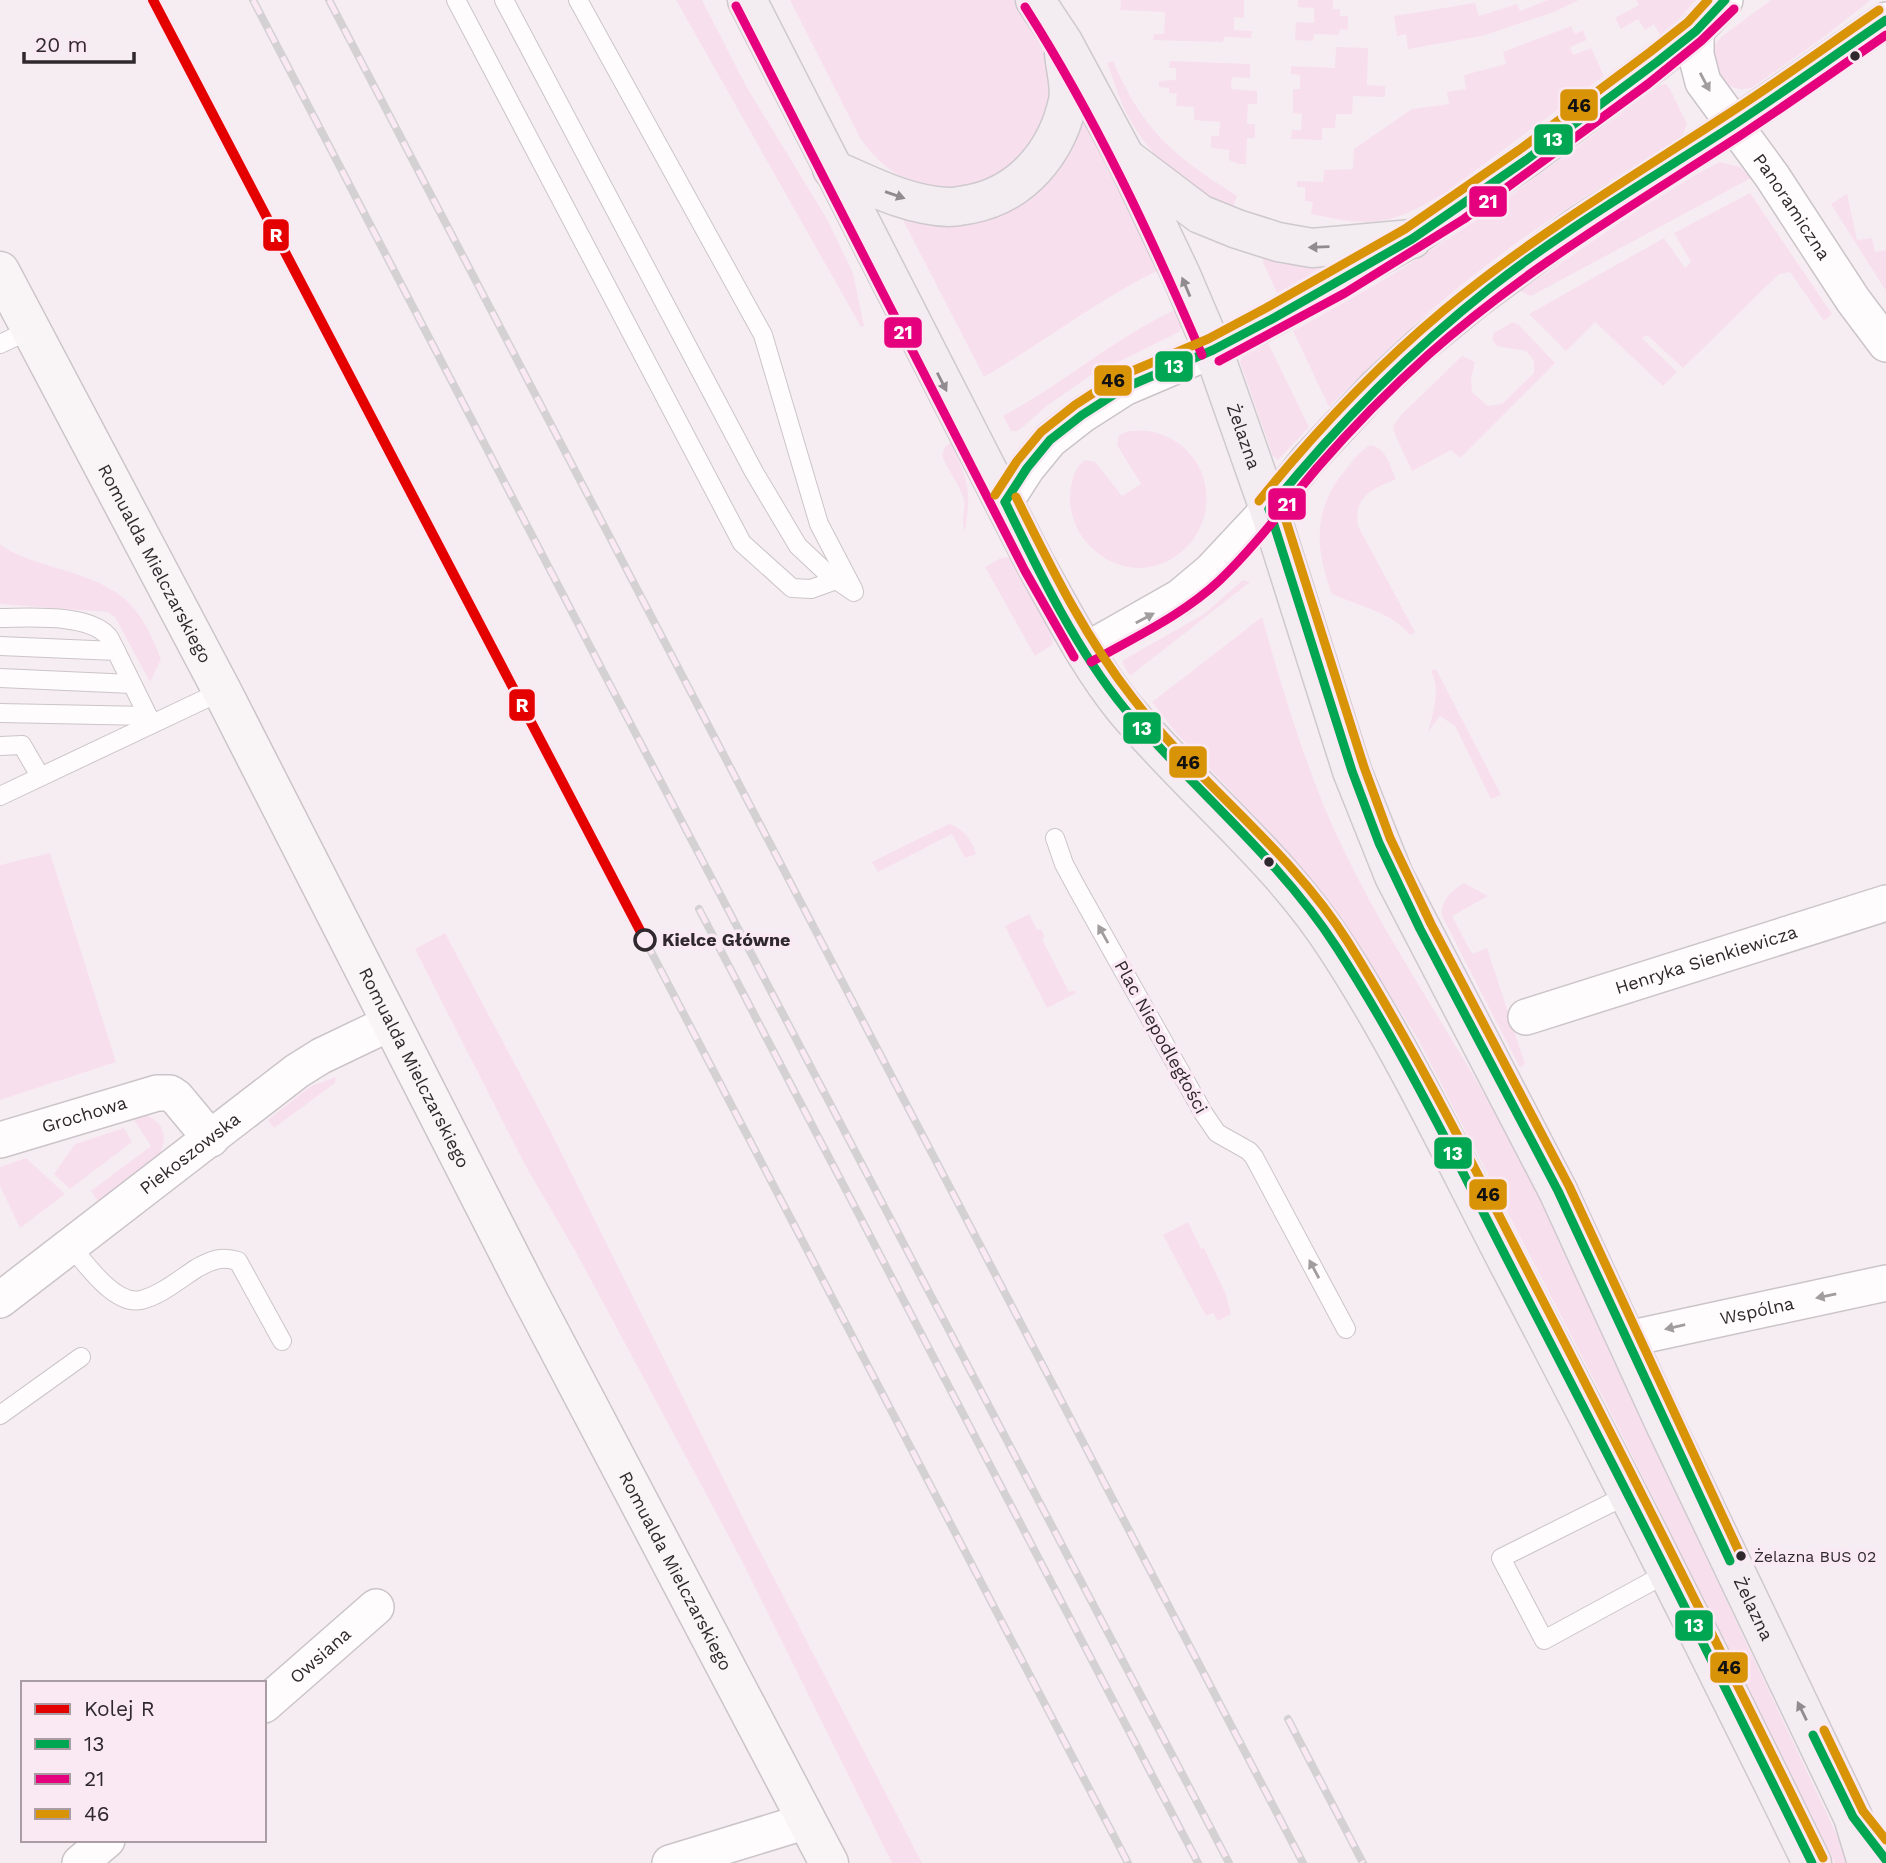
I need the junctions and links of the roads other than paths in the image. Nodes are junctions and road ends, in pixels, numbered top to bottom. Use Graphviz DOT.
graph roads {
  1 [pos="456,0"];
  2 [pos="504,0"];
  3 [pos="579,0"];
  4 [pos="747,0"];
  5 [pos="1035,0"];
  6 [pos="1725,0"];
  7 [pos="1886,20"];
  8 [pos="1696,31"];
  9 [pos="1063,42"];
  10 [pos="1734,125"];
  11 [pos="1125,157"];
  12 [pos="832,169"];
  13 [pos="1412,239"];
  14 [pos="1,277"];
  15 [pos="15,337"];
  16 [pos="1886,342"];
  17 [pos="1213,350"];
  18 [pos="1005,502"];
  19 [pos="1269,509"];
  20 [pos="836,580"];
  21 [pos="0,618"];
  22 [pos="0,646"];
  23 [pos="116,651"];
  24 [pos="1085,651"];
  25 [pos="0,678"];
  26 [pos="132,684"];
  27 [pos="222,691"];
  28 [pos="0,713"];
  29 [pos="150,720"];
  30 [pos="0,746"];
  31 [pos="40,776"];
  32 [pos="0,796"];
  33 [pos="1055,838"];
  34 [pos="1886,903"];
  35 [pos="1526,1017"];
  36 [pos="390,1023"];
  37 [pos="211,1139"];
  38 [pos="0,1140"];
  39 [pos="71,1245"];
  40 [pos="1886,1283"];
  41 [pos="0,1300"];
  42 [pos="1346,1329"];
  43 [pos="1627,1339"];
  44 [pos="282,1340"];
  45 [pos="81,1357"];
  46 [pos="0,1415"];
  47 [pos="1629,1494"];
  48 [pos="1669,1572"];
  49 [pos="376,1607"];
  50 [pos="266,1702"];
  51 [pos="1853,1817"];
  52 [pos="807,1821"];
  53 [pos="105,1842"];
  54 [pos="1886,1860"];
  55 [pos="80,1863"];
  56 [pos="670,1863"];
  57 [pos="829,1863"];
  58 [pos="1812,1863"];
  59 [pos="1867,1863"];
  1 -- 20 [label="lane"];
  2 -- 20 [label="lane"];
  3 -- 20 [label="lane"];
  4 -- 12 [label="main road"];
  5 -- 9 [label="main road, Żelazna"];
  6 -- 8 [label="street"];
  7 -- 10 [label="street"];
  8 -- 10 [label="street, Panoramiczna, one-way"];
  8 -- 13 [label="street"];
  9 -- 11 [label="main road, Żelazna"];
  12 -- 9 [label="main road, one-way"];
  10 -- 16 [label="street, Panoramiczna"];
  10 -- 19 [label="street"];
  13 -- 11 [label="main road, one-way"];
  17 -- 11 [label="main road, Żelazna, one-way"];
  12 -- 18 [label="main road, one-way"];
  13 -- 17 [label="street"];
  14 -- 15 [label="street, Romualda Mielczarskiego"];
  15 -- 27 [label="street, Romualda Mielczarskiego"];
  17 -- 18 [label="street"];
  17 -- 19 [label="main road, Żelazna"];
  18 -- 24 [label="main road"];
  24 -- 19 [label="street, one-way"];
  19 -- 43 [label="main road, Żelazna"];
  21 -- 23 [label="lane"];
  22 -- 23 [label="lane"];
  23 -- 26 [label="lane"];
  24 -- 47 [label="main road"];
  25 -- 26 [label="lane"];
  26 -- 29 [label="lane"];
  27 -- 29 [label="lane"];
  27 -- 36 [label="street, Romualda Mielczarskiego"];
  28 -- 29 [label="lane"];
  29 -- 31 [label="lane"];
  30 -- 31 [label="lane"];
  31 -- 32 [label="lane"];
  42 -- 33 [label="lane, Plac Niepodległości, one-way"];
  34 -- 35 [label="street, Henryka Sienkiewicza"];
  36 -- 37 [label="street, Piekoszowska"];
  36 -- 52 [label="street, Romualda Mielczarskiego"];
  37 -- 38 [label="street, Grochowa"];
  37 -- 39 [label="street, Piekoszowska"];
  39 -- 41 [label="street, Piekoszowska"];
  39 -- 44 [label="lane"];
  40 -- 43 [label="street, Wspólna, one-way"];
  51 -- 43 [label="main road, Żelazna, one-way"];
  45 -- 46 [label="lane"];
  47 -- 48 [label="main road"];
  47 -- 48 [label="lane"];
  48 -- 58 [label="main road"];
  49 -- 50 [label="street, Owsiana"];
  51 -- 54 [label="main road"];
  51 -- 59 [label="main road, Żelazna"];
  52 -- 56 [label="street"];
  52 -- 57 [label="street, Romualda Mielczarskiego"];
  53 -- 55 [label="street"];
}
